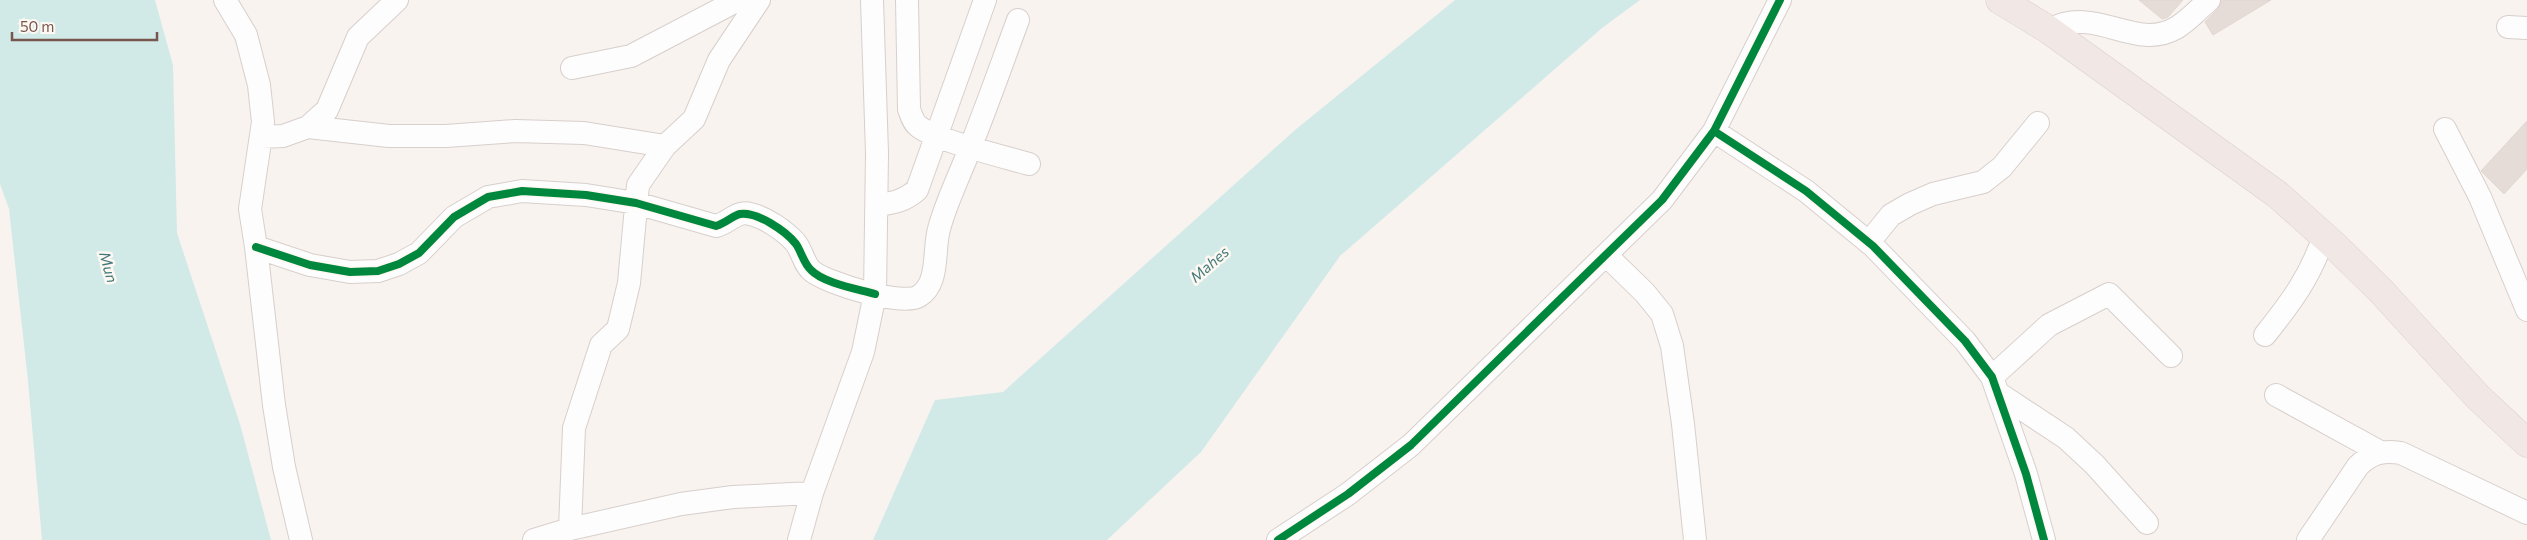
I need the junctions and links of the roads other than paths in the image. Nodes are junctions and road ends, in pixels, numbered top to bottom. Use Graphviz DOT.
graph roads {
  1 [pos="225,0"];
  2 [pos="397,0"];
  3 [pos="738,0"];
  4 [pos="758,0"];
  5 [pos="872,0"];
  6 [pos="907,0"];
  7 [pos="985,0"];
  8 [pos="1780,0"];
  9 [pos="2000,0"];
  10 [pos="2209,0"];
  11 [pos="1018,20"];
  12 [pos="2049,30"];
  13 [pos="572,68"];
  14 [pos="2038,123"];
  15 [pos="308,127"];
  16 [pos="2445,129"];
  17 [pos="1714,131"];
  18 [pos="936,135"];
  19 [pos="262,137"];
  20 [pos="665,146"];
  21 [pos="971,146"];
  22 [pos="1028,164"];
  23 [pos="636,203"];
  24 [pos="877,205"];
  25 [pos="2324,236"];
  26 [pos="1869,242"];
  27 [pos="256,247"];
  28 [pos="1606,254"];
  29 [pos="875,294"];
  30 [pos="2527,310"];
  31 [pos="2265,335"];
  32 [pos="2171,356"];
  33 [pos="1995,385"];
  34 [pos="2276,395"];
  35 [pos="2527,443"];
  36 [pos="2380,452"];
  37 [pos="812,493"];
  38 [pos="2527,513"];
  39 [pos="2147,523"];
  40 [pos="570,529"];
  41 [pos="301,540"];
  42 [pos="534,540"];
  43 [pos="800,540"];
  44 [pos="1278,540"];
  45 [pos="1695,540"];
  46 [pos="2044,540"];
  47 [pos="2308,540"];
  1 -- 19 [label="street"];
  2 -- 15 [label="street"];
  3 -- 13 [label="street"];
  4 -- 20 [label="street"];
  5 -- 24 [label="street"];
  6 -- 18 [label="street"];
  7 -- 18 [label="street"];
  8 -- 17 [label="street"];
  9 -- 12 [label="highway"];
  10 -- 12 [label="street"];
  11 -- 21 [label="street"];
  12 -- 25 [label="highway"];
  14 -- 26 [label="street"];
  15 -- 19 [label="street"];
  15 -- 20 [label="street"];
  16 -- 30 [label="street"];
  17 -- 26 [label="street"];
  17 -- 28 [label="street"];
  18 -- 21 [label="street"];
  18 -- 24 [label="street"];
  19 -- 27 [label="street"];
  20 -- 23 [label="street"];
  21 -- 22 [label="street"];
  21 -- 29 [label="street"];
  23 -- 27 [label="street"];
  23 -- 29 [label="street"];
  23 -- 40 [label="street"];
  24 -- 29 [label="street"];
  25 -- 31 [label="street"];
  25 -- 35 [label="highway"];
  26 -- 33 [label="street"];
  27 -- 41 [label="street"];
  28 -- 44 [label="street"];
  28 -- 45 [label="street"];
  29 -- 37 [label="street"];
  32 -- 33 [label="street"];
  33 -- 39 [label="street"];
  33 -- 46 [label="street"];
  34 -- 36 [label="street"];
  36 -- 38 [label="street"];
  36 -- 47 [label="street"];
  37 -- 40 [label="street"];
  37 -- 43 [label="street"];
  40 -- 42 [label="street"];
}
